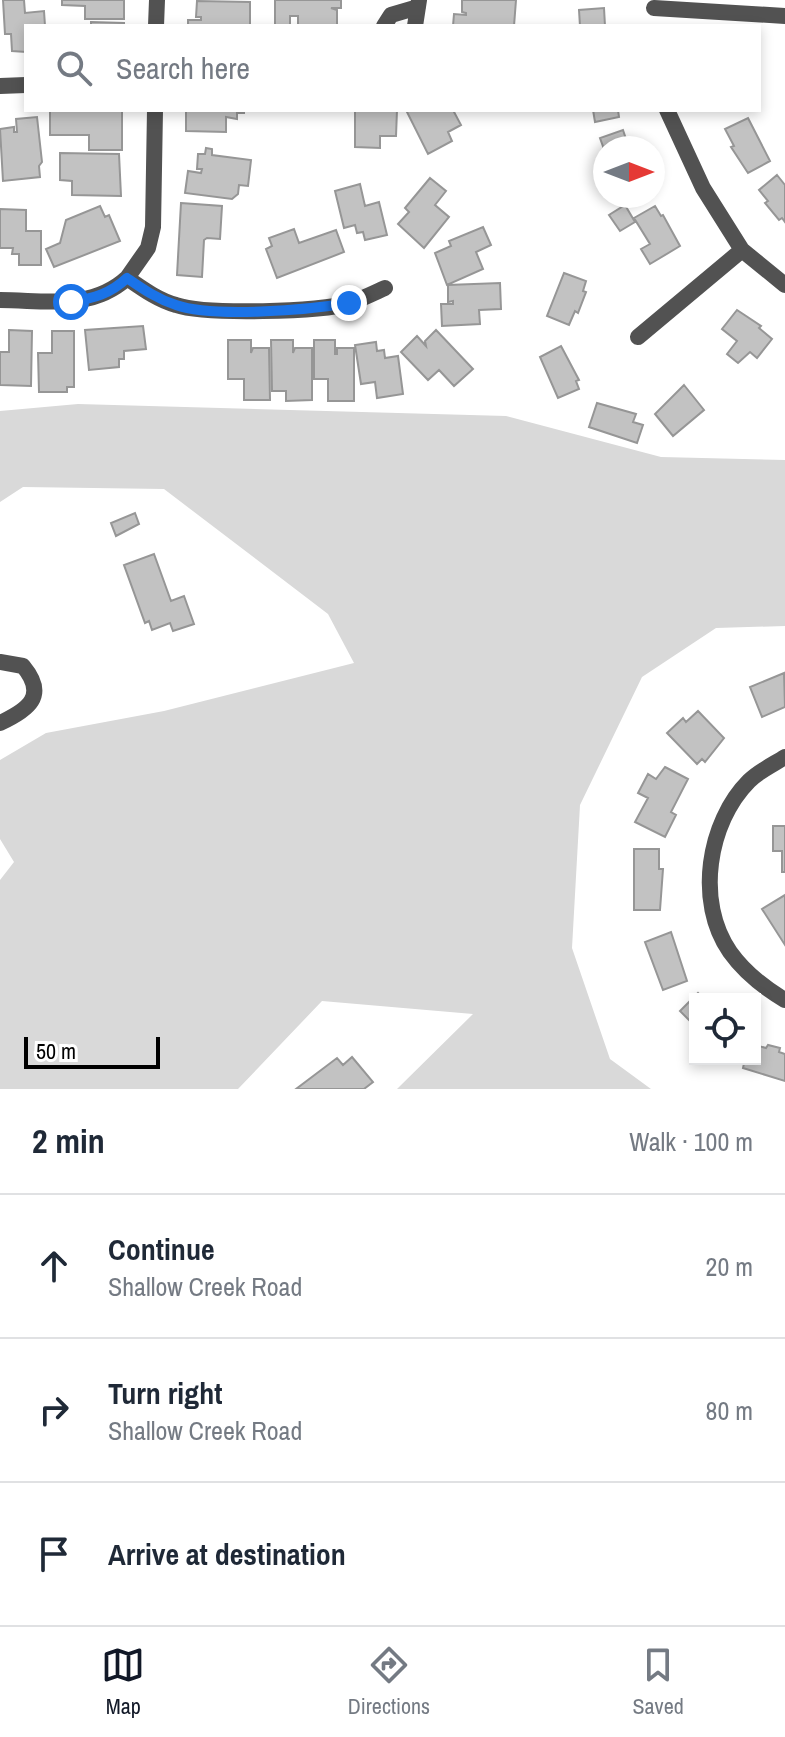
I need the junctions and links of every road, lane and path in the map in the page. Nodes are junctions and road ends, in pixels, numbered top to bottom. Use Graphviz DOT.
graph roads {
  1 [pos="157,0"];
  2 [pos="418,3"];
  3 [pos="654,4"];
  4 [pos="785,16"];
  5 [pos="156,24"];
  6 [pos="385,24"];
  7 [pos="415,24"];
  8 [pos="656,24"];
  9 [pos="24,85"];
  10 [pos="0,86"];
  11 [pos="155,112"];
  12 [pos="668,112"];
  13 [pos="742,250"];
  14 [pos="127,278"];
  15 [pos="785,285"];
  16 [pos="385,288"];
  17 [pos="0,300"];
  18 [pos="638,337"];
  19 [pos="0,662"];
  20 [pos="0,723"];
  21 [pos="785,757"];
  22 [pos="785,1000"];
  1 -- 5 [label="street"];
  2 -- 6 [label="street"];
  2 -- 7 [label="street"];
  3 -- 4 [label="street"];
  3 -- 8 [label="street"];
  9 -- 10 [label="street"];
  11 -- 14 [label="street"];
  12 -- 13 [label="street"];
  13 -- 15 [label="street"];
  13 -- 18 [label="street"];
  14 -- 16 [label="street"];
  14 -- 17 [label="street"];
  19 -- 20 [label="street"];
  21 -- 22 [label="street"];
}
